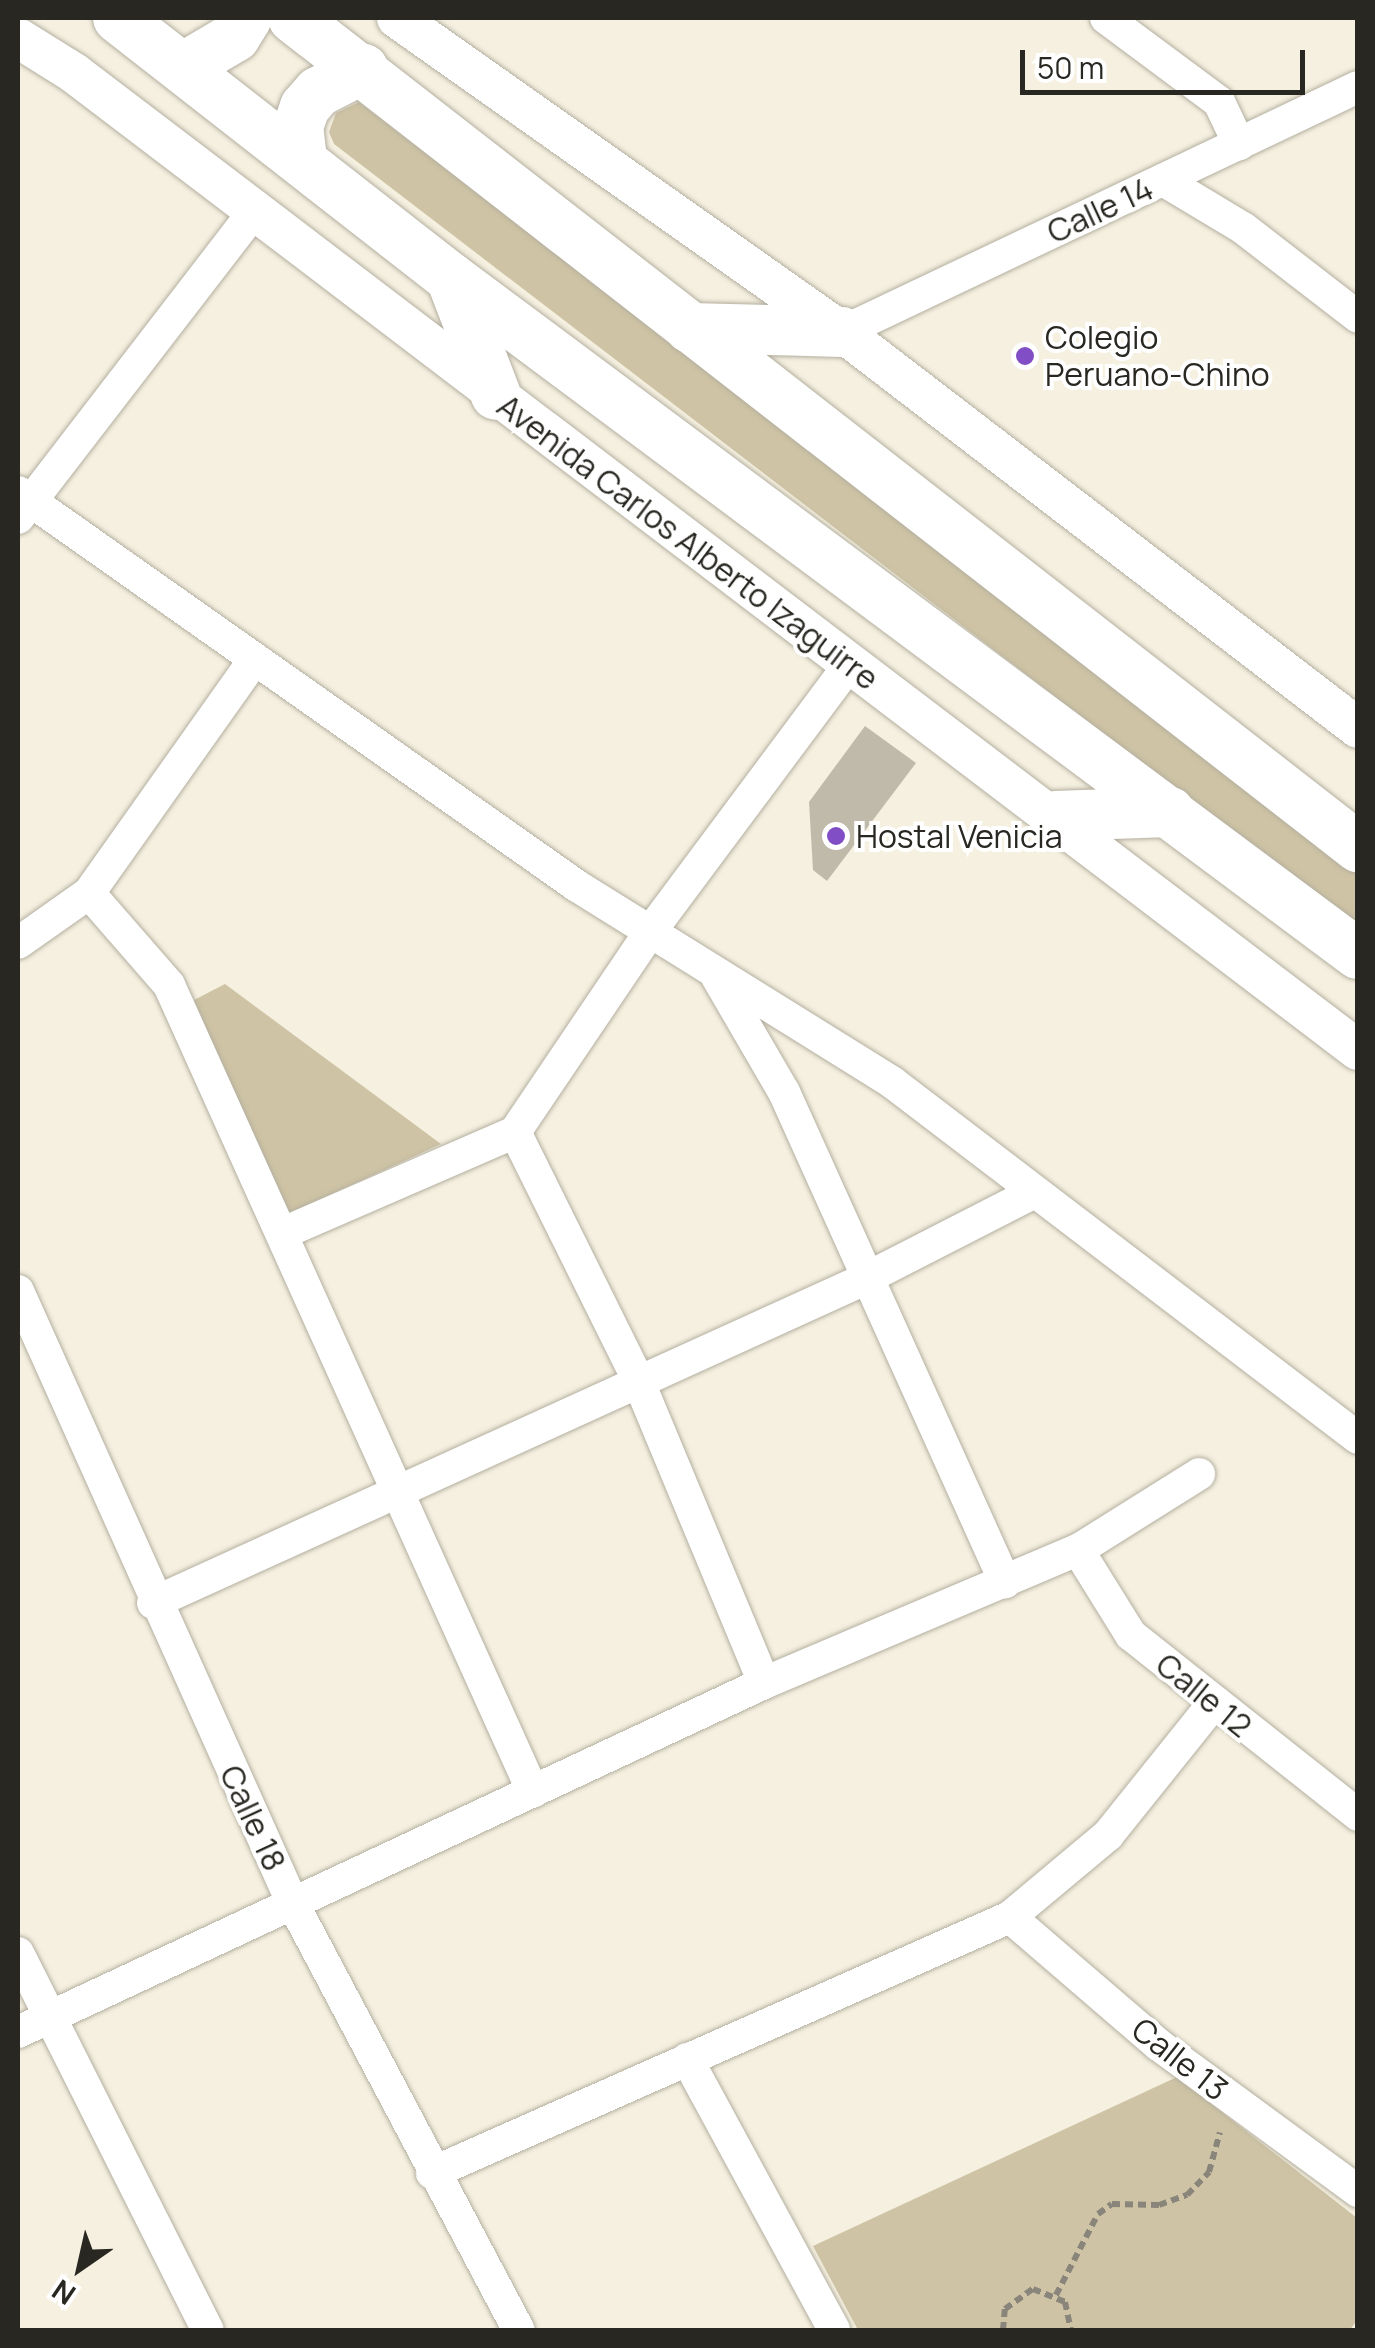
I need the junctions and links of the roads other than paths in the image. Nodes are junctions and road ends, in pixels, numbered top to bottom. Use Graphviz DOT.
graph roads {
  1 [pos="118,18"];
  2 [pos="247,18"];
  3 [pos="293,18"];
  4 [pos="398,18"];
  5 [pos="1106,18"];
  6 [pos="18,38"];
  7 [pos="184,67"];
  8 [pos="363,69"];
  9 [pos="1358,88"];
  10 [pos="1238,144"];
  11 [pos="302,159"];
  12 [pos="1163,180"];
  13 [pos="256,210"];
  14 [pos="451,278"];
  15 [pos="1358,317"];
  16 [pos="690,328"];
  17 [pos="842,332"];
  18 [pos="496,396"];
  19 [pos="22,504"];
  20 [pos="254,661"];
  21 [pos="848,666"];
  22 [pos="1358,728"];
  23 [pos="1170,812"];
  24 [pos="1056,816"];
  25 [pos="1358,847"];
  26 [pos="89,893"];
  27 [pos="650,932"];
  28 [pos="18,943"];
  29 [pos="1358,954"];
  30 [pos="714,972"];
  31 [pos="1358,1050"];
  32 [pos="515,1132"];
  33 [pos="1031,1194"];
  34 [pos="282,1233"];
  35 [pos="863,1280"];
  36 [pos="18,1290"];
  37 [pos="638,1380"];
  38 [pos="1358,1438"];
  39 [pos="1199,1474"];
  40 [pos="393,1489"];
  41 [pos="1078,1550"];
  42 [pos="1005,1582"];
  43 [pos="154,1603"];
  44 [pos="764,1683"];
  45 [pos="1212,1705"];
  46 [pos="533,1792"];
  47 [pos="1358,1815"];
  48 [pos="291,1900"];
  49 [pos="1010,1917"];
  50 [pos="18,1953"];
  51 [pos="48,2018"];
  52 [pos="18,2032"];
  53 [pos="687,2060"];
  54 [pos="432,2173"];
  55 [pos="1358,2191"];
  56 [pos="208,2330"];
  57 [pos="519,2330"];
  58 [pos="834,2330"];
  1 -- 7 [label="main road"];
  2 -- 7 [label="main road"];
  3 -- 8 [label="main road"];
  4 -- 17 [label="street"];
  5 -- 10 [label="street"];
  6 -- 13 [label="street, Avenida Carlos Alberto Izaguirre"];
  7 -- 11 [label="main road"];
  8 -- 11 [label="main road"];
  8 -- 16 [label="main road"];
  9 -- 10 [label="street, Calle 14"];
  10 -- 12 [label="street, Calle 14"];
  11 -- 14 [label="main road"];
  12 -- 15 [label="street"];
  12 -- 17 [label="street, Calle 14"];
  13 -- 18 [label="street, Avenida Carlos Alberto Izaguirre"];
  13 -- 19 [label="street"];
  14 -- 18 [label="main road"];
  14 -- 23 [label="main road"];
  16 -- 17 [label="main road"];
  16 -- 25 [label="main road"];
  17 -- 22 [label="street"];
  18 -- 21 [label="street, Avenida Carlos Alberto Izaguirre"];
  19 -- 20 [label="street"];
  20 -- 26 [label="street"];
  20 -- 27 [label="street"];
  21 -- 24 [label="street, Avenida Carlos Alberto Izaguirre"];
  21 -- 27 [label="street"];
  23 -- 24 [label="main road"];
  23 -- 29 [label="main road"];
  24 -- 31 [label="street, Avenida Carlos Alberto Izaguirre"];
  26 -- 28 [label="street"];
  26 -- 34 [label="street"];
  27 -- 30 [label="street"];
  27 -- 32 [label="street"];
  30 -- 33 [label="street"];
  30 -- 35 [label="street"];
  32 -- 34 [label="street"];
  32 -- 37 [label="street"];
  33 -- 35 [label="street"];
  33 -- 38 [label="street"];
  34 -- 40 [label="street"];
  35 -- 37 [label="street"];
  35 -- 42 [label="street"];
  36 -- 43 [label="street, Calle 18"];
  37 -- 40 [label="street"];
  37 -- 44 [label="street"];
  39 -- 41 [label="street"];
  40 -- 43 [label="street"];
  40 -- 46 [label="street"];
  41 -- 42 [label="street"];
  41 -- 45 [label="street, Calle 12"];
  42 -- 44 [label="street"];
  43 -- 48 [label="street, Calle 18"];
  44 -- 46 [label="street"];
  45 -- 47 [label="street, Calle 12"];
  45 -- 49 [label="street"];
  46 -- 48 [label="street"];
  48 -- 51 [label="street"];
  48 -- 54 [label="street, Calle 18"];
  49 -- 53 [label="street"];
  49 -- 55 [label="street, Calle 13"];
  50 -- 51 [label="street"];
  51 -- 52 [label="street"];
  51 -- 56 [label="street"];
  53 -- 54 [label="street"];
  53 -- 58 [label="street"];
  54 -- 57 [label="street, Calle 18"];
}
